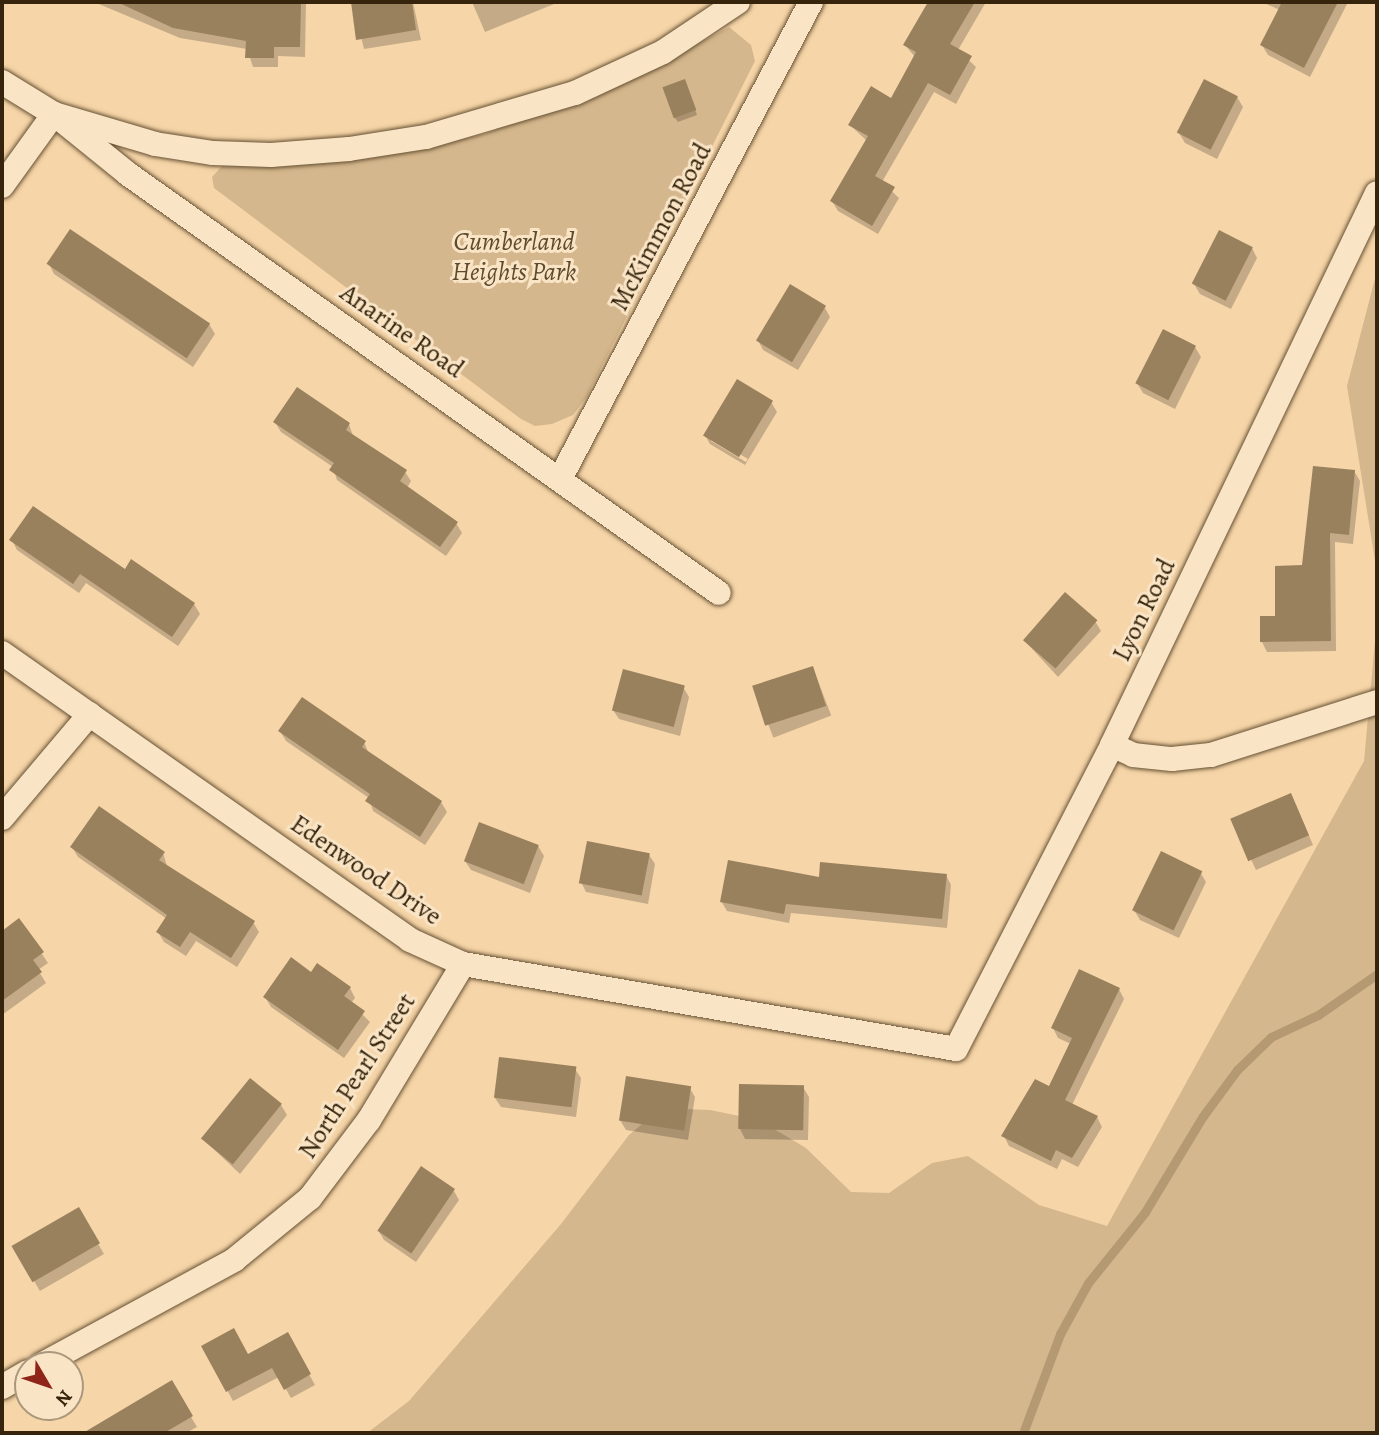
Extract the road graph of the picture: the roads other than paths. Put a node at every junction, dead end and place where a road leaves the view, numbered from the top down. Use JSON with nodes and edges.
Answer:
{"nodes":[{"id":1,"x":738,"y":2,"type":"edge"},
{"id":2,"x":811,"y":2,"type":"edge"},
{"id":3,"x":2,"y":82,"type":"edge"},
{"id":4,"x":54,"y":114,"type":"junction"},
{"id":5,"x":2,"y":186,"type":"edge"},
{"id":6,"x":1377,"y":193,"type":"edge"},
{"id":7,"x":560,"y":479,"type":"junction"},
{"id":8,"x":719,"y":593,"type":"dead end"},
{"id":9,"x":2,"y":653,"type":"edge"},
{"id":10,"x":1377,"y":702,"type":"edge"},
{"id":11,"x":90,"y":714,"type":"junction"},
{"id":12,"x":1112,"y":746,"type":"junction"},
{"id":13,"x":2,"y":818,"type":"edge"},
{"id":14,"x":463,"y":964,"type":"junction"},
{"id":15,"x":956,"y":1049,"type":"joint"},
{"id":16,"x":67,"y":1351,"type":"edge"}],
"edges":[{"from":1,"to":4,"type":"street","name":"Anarine Road"},
{"from":2,"to":7,"type":"street","name":"McKimmon Road"},
{"from":3,"to":4,"type":"street","name":"Anarine Road"},
{"from":4,"to":5,"type":"street"},
{"from":4,"to":7,"type":"street","name":"Anarine Road"},
{"from":6,"to":12,"type":"street","name":"Lyon Road"},
{"from":7,"to":8,"type":"street","name":"Anarine Road"},
{"from":9,"to":11,"type":"street","name":"Edenwood Drive"},
{"from":10,"to":12,"type":"street"},
{"from":11,"to":13,"type":"street"},
{"from":11,"to":14,"type":"street","name":"Edenwood Drive"},
{"from":12,"to":15,"type":"street","name":"Lyon Road"},
{"from":14,"to":15,"type":"street","name":"Edenwood Drive"},
{"from":14,"to":16,"type":"street","name":"North Pearl Street"}]}
